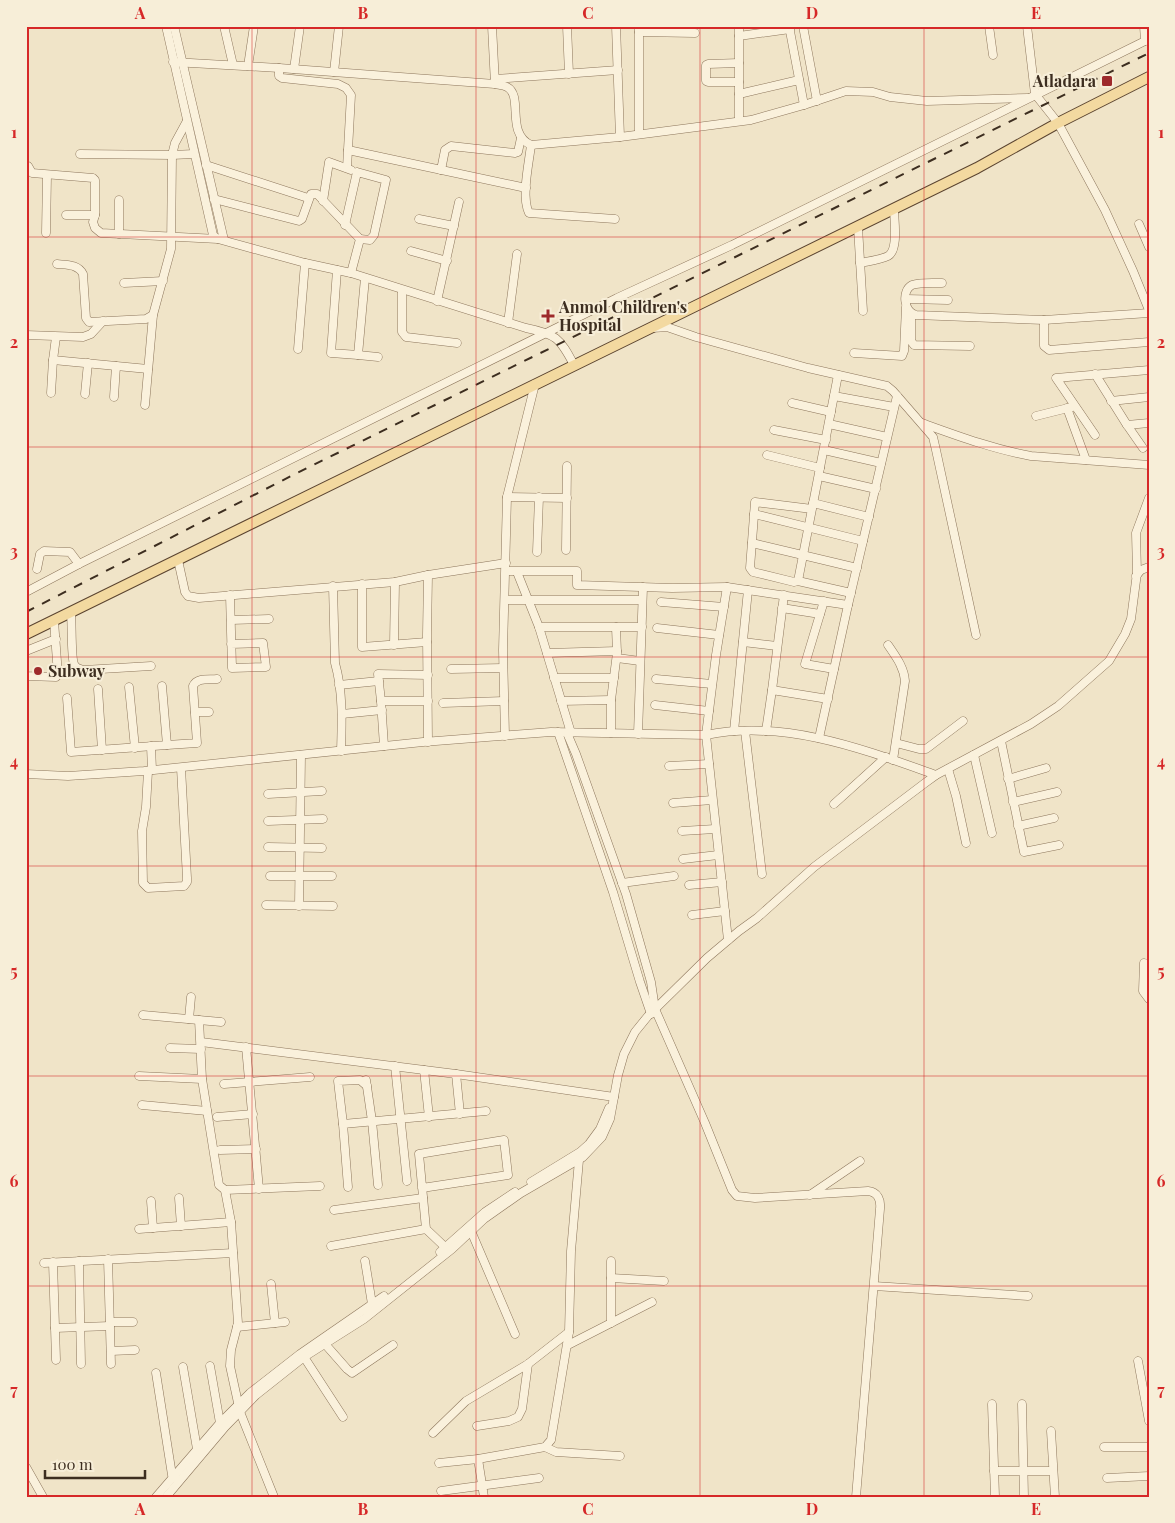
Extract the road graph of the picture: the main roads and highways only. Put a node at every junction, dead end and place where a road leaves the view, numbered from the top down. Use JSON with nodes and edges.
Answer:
{"nodes":[{"id":1,"x":1149,"y":77,"type":"edge"},
{"id":2,"x":26,"y":634,"type":"edge"}],
"edges":[{"from":1,"to":2,"type":"main road"}]}
